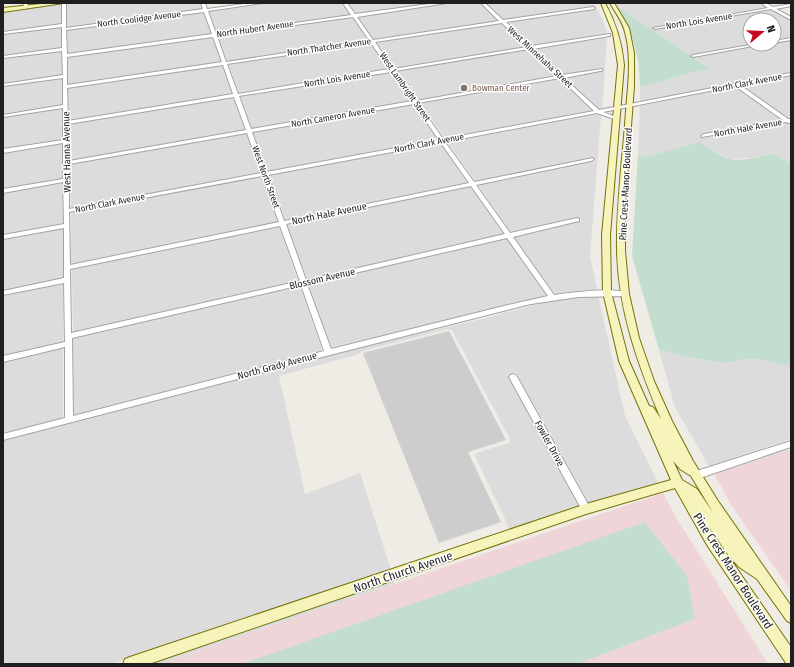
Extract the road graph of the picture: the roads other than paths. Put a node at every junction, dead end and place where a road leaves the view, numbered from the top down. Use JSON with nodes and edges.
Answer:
{"nodes":[{"id":1,"x":63,"y":3,"type":"edge"},
{"id":2,"x":204,"y":3,"type":"edge"},
{"id":3,"x":261,"y":3,"type":"edge"},
{"id":4,"x":345,"y":3,"type":"edge"},
{"id":5,"x":445,"y":3,"type":"edge"},
{"id":6,"x":483,"y":3,"type":"edge"},
{"id":7,"x":603,"y":3,"type":"edge"},
{"id":8,"x":612,"y":3,"type":"edge"},
{"id":9,"x":763,"y":3,"type":"edge"},
{"id":10,"x":26,"y":5,"type":"edge"},
{"id":11,"x":791,"y":5,"type":"edge"},
{"id":12,"x":593,"y":8,"type":"dead end"},
{"id":13,"x":772,"y":8,"type":"junction"},
{"id":14,"x":3,"y":10,"type":"edge"},
{"id":15,"x":206,"y":10,"type":"junction"},
{"id":16,"x":354,"y":15,"type":"junction"},
{"id":17,"x":791,"y":19,"type":"edge"},
{"id":18,"x":502,"y":22,"type":"junction"},
{"id":19,"x":65,"y":27,"type":"junction"},
{"id":20,"x":655,"y":28,"type":"dead end"},
{"id":21,"x":3,"y":33,"type":"edge"},
{"id":22,"x":215,"y":35,"type":"junction"},
{"id":23,"x":609,"y":35,"type":"dead end"},
{"id":24,"x":372,"y":41,"type":"junction"},
{"id":25,"x":742,"y":47,"type":"edge"},
{"id":26,"x":530,"y":48,"type":"junction"},
{"id":27,"x":65,"y":49,"type":"junction"},
{"id":28,"x":65,"y":56,"type":"junction"},
{"id":29,"x":693,"y":56,"type":"dead end"},
{"id":30,"x":3,"y":58,"type":"edge"},
{"id":31,"x":225,"y":63,"type":"junction"},
{"id":32,"x":393,"y":70,"type":"junction"},
{"id":33,"x":600,"y":70,"type":"dead end"},
{"id":34,"x":791,"y":74,"type":"edge"},
{"id":35,"x":65,"y":76,"type":"junction"},
{"id":36,"x":561,"y":77,"type":"junction"},
{"id":37,"x":735,"y":84,"type":"junction"},
{"id":38,"x":3,"y":85,"type":"edge"},
{"id":39,"x":65,"y":87,"type":"junction"},
{"id":40,"x":236,"y":95,"type":"junction"},
{"id":41,"x":416,"y":102,"type":"junction"},
{"id":42,"x":65,"y":106,"type":"junction"},
{"id":43,"x":629,"y":106,"type":"junction"},
{"id":44,"x":618,"y":108,"type":"junction"},
{"id":45,"x":598,"y":112,"type":"junction"},
{"id":46,"x":3,"y":116,"type":"edge"},
{"id":47,"x":617,"y":119,"type":"junction"},
{"id":48,"x":790,"y":121,"type":"edge"},
{"id":49,"x":66,"y":123,"type":"junction"},
{"id":50,"x":249,"y":131,"type":"junction"},
{"id":51,"x":704,"y":136,"type":"dead end"},
{"id":52,"x":66,"y":140,"type":"junction"},
{"id":53,"x":442,"y":140,"type":"junction"},
{"id":54,"x":3,"y":151,"type":"edge"},
{"id":55,"x":591,"y":159,"type":"dead end"},
{"id":56,"x":66,"y":163,"type":"junction"},
{"id":57,"x":264,"y":174,"type":"junction"},
{"id":58,"x":66,"y":180,"type":"junction"},
{"id":59,"x":473,"y":184,"type":"junction"},
{"id":60,"x":3,"y":191,"type":"edge"},
{"id":61,"x":66,"y":211,"type":"junction"},
{"id":62,"x":577,"y":220,"type":"dead end"},
{"id":63,"x":282,"y":223,"type":"junction"},
{"id":64,"x":67,"y":225,"type":"junction"},
{"id":65,"x":509,"y":235,"type":"junction"},
{"id":66,"x":3,"y":237,"type":"edge"},
{"id":67,"x":67,"y":268,"type":"junction"},
{"id":68,"x":67,"y":280,"type":"junction"},
{"id":69,"x":303,"y":282,"type":"junction"},
{"id":70,"x":607,"y":292,"type":"junction"},
{"id":71,"x":3,"y":293,"type":"edge"},
{"id":72,"x":625,"y":294,"type":"junction"},
{"id":73,"x":552,"y":297,"type":"junction"},
{"id":74,"x":68,"y":336,"type":"junction"},
{"id":75,"x":68,"y":344,"type":"junction"},
{"id":76,"x":328,"y":351,"type":"junction"},
{"id":77,"x":3,"y":359,"type":"edge"},
{"id":78,"x":513,"y":376,"type":"dead end"},
{"id":79,"x":638,"y":394,"type":"junction"},
{"id":80,"x":69,"y":420,"type":"junction"},
{"id":81,"x":3,"y":437,"type":"edge"},
{"id":82,"x":791,"y":444,"type":"edge"},
{"id":83,"x":696,"y":475,"type":"junction"},
{"id":84,"x":677,"y":483,"type":"junction"},
{"id":85,"x":586,"y":509,"type":"junction"},
{"id":86,"x":761,"y":575,"type":"junction"},
{"id":87,"x":791,"y":617,"type":"edge"},
{"id":88,"x":791,"y":658,"type":"edge"},
{"id":89,"x":130,"y":664,"type":"edge"}],
"edges":[{"from":1,"to":10,"type":"main road"},
{"from":1,"to":19,"type":"street","name":"West Hanna Avenue"},
{"from":2,"to":15,"type":"street","name":"West North Street"},
{"from":3,"to":15,"type":"street","name":"North Coolidge Avenue"},
{"from":4,"to":16,"type":"street","name":"West Lambright Street"},
{"from":5,"to":16,"type":"street","name":"North Hubert Avenue"},
{"from":6,"to":18,"type":"street","name":"West Minnehaha Street"},
{"from":7,"to":44,"type":"main road","name":"Pine Crest Manor Boulevard"},
{"from":8,"to":43,"type":"main road","name":"Pine Crest Manor Boulevard"},
{"from":9,"to":13,"type":"street"},
{"from":10,"to":14,"type":"main road"},
{"from":11,"to":13,"type":"street","name":"North Lois Avenue"},
{"from":12,"to":18,"type":"street","name":"North Thatcher Avenue"},
{"from":13,"to":17,"type":"street"},
{"from":13,"to":20,"type":"street","name":"North Lois Avenue"},
{"from":15,"to":19,"type":"street","name":"North Coolidge Avenue"},
{"from":15,"to":22,"type":"street","name":"West North Street"},
{"from":16,"to":22,"type":"street","name":"North Hubert Avenue"},
{"from":16,"to":24,"type":"street","name":"West Lambright Street"},
{"from":18,"to":24,"type":"street","name":"North Thatcher Avenue"},
{"from":18,"to":26,"type":"street","name":"West Minnehaha Street"},
{"from":19,"to":21,"type":"street","name":"North Coolidge Avenue"},
{"from":19,"to":27,"type":"street","name":"West Hanna Avenue"},
{"from":22,"to":28,"type":"street","name":"North Hubert Avenue"},
{"from":22,"to":31,"type":"street","name":"West North Street"},
{"from":23,"to":26,"type":"street","name":"North Lois Avenue"},
{"from":24,"to":31,"type":"street","name":"North Thatcher Avenue"},
{"from":24,"to":32,"type":"street","name":"West Lambright Street"},
{"from":25,"to":29,"type":"street"},
{"from":26,"to":32,"type":"street","name":"North Lois Avenue"},
{"from":26,"to":36,"type":"street","name":"West Minnehaha Street"},
{"from":27,"to":28,"type":"street","name":"West Hanna Avenue"},
{"from":27,"to":30,"type":"street"},
{"from":28,"to":35,"type":"street","name":"West Hanna Avenue"},
{"from":31,"to":39,"type":"street","name":"North Thatcher Avenue"},
{"from":31,"to":40,"type":"street","name":"West North Street"},
{"from":32,"to":40,"type":"street","name":"North Lois Avenue"},
{"from":32,"to":41,"type":"street","name":"West Lambright Street"},
{"from":33,"to":36,"type":"street","name":"North Cameron Avenue"},
{"from":34,"to":37,"type":"street","name":"North Clark Avenue"},
{"from":35,"to":38,"type":"street"},
{"from":35,"to":39,"type":"street","name":"West Hanna Avenue"},
{"from":36,"to":41,"type":"street","name":"North Cameron Avenue"},
{"from":36,"to":45,"type":"street","name":"West Minnehaha Street"},
{"from":37,"to":43,"type":"street","name":"North Clark Avenue"},
{"from":37,"to":48,"type":"street"},
{"from":39,"to":42,"type":"street","name":"West Hanna Avenue"},
{"from":40,"to":49,"type":"street","name":"North Lois Avenue"},
{"from":40,"to":50,"type":"street","name":"West North Street"},
{"from":41,"to":50,"type":"street","name":"North Cameron Avenue"},
{"from":41,"to":53,"type":"street","name":"West Lambright Street"},
{"from":42,"to":46,"type":"street"},
{"from":42,"to":49,"type":"street","name":"West Hanna Avenue"},
{"from":43,"to":44,"type":"street","name":"North Clark Avenue"},
{"from":43,"to":72,"type":"main road","name":"Pine Crest Manor Boulevard"},
{"from":44,"to":45,"type":"street","name":"North Clark Avenue"},
{"from":44,"to":47,"type":"main road","name":"Pine Crest Manor Boulevard"},
{"from":45,"to":47,"type":"street"},
{"from":45,"to":53,"type":"street","name":"North Clark Avenue"},
{"from":47,"to":70,"type":"main road","name":"Pine Crest Manor Boulevard"},
{"from":48,"to":51,"type":"street","name":"North Hale Avenue"},
{"from":49,"to":52,"type":"street","name":"West Hanna Avenue"},
{"from":50,"to":56,"type":"street","name":"North Cameron Avenue"},
{"from":50,"to":57,"type":"street","name":"West North Street"},
{"from":52,"to":54,"type":"street"},
{"from":52,"to":56,"type":"street","name":"West Hanna Avenue"},
{"from":53,"to":57,"type":"street","name":"North Clark Avenue"},
{"from":53,"to":59,"type":"street","name":"West Lambright Street"},
{"from":55,"to":59,"type":"street","name":"North Hale Avenue"},
{"from":56,"to":58,"type":"street","name":"West Hanna Avenue"},
{"from":57,"to":61,"type":"street","name":"North Clark Avenue"},
{"from":57,"to":63,"type":"street","name":"West North Street"},
{"from":58,"to":60,"type":"street"},
{"from":58,"to":61,"type":"street","name":"West Hanna Avenue"},
{"from":59,"to":63,"type":"street","name":"North Hale Avenue"},
{"from":59,"to":65,"type":"street","name":"West Lambright Street"},
{"from":61,"to":64,"type":"street","name":"West Hanna Avenue"},
{"from":62,"to":65,"type":"street","name":"Blossom Avenue"},
{"from":63,"to":67,"type":"street","name":"North Hale Avenue"},
{"from":63,"to":69,"type":"street","name":"West North Street"},
{"from":64,"to":66,"type":"street","name":"North Clark Avenue"},
{"from":64,"to":67,"type":"street","name":"West Hanna Avenue"},
{"from":65,"to":69,"type":"street","name":"Blossom Avenue"},
{"from":65,"to":73,"type":"street","name":"West Lambright Street"},
{"from":67,"to":68,"type":"street","name":"West Hanna Avenue"},
{"from":68,"to":71,"type":"street"},
{"from":68,"to":74,"type":"street","name":"West Hanna Avenue"},
{"from":69,"to":74,"type":"street","name":"Blossom Avenue"},
{"from":69,"to":76,"type":"street","name":"West North Street"},
{"from":70,"to":72,"type":"street","name":"North Grady Avenue"},
{"from":70,"to":73,"type":"street","name":"North Grady Avenue"},
{"from":70,"to":79,"type":"main road","name":"Pine Crest Manor Boulevard"},
{"from":72,"to":83,"type":"main road","name":"Pine Crest Manor Boulevard"},
{"from":73,"to":76,"type":"street","name":"North Grady Avenue"},
{"from":74,"to":75,"type":"street","name":"West Hanna Avenue"},
{"from":75,"to":77,"type":"street"},
{"from":75,"to":80,"type":"street","name":"West Hanna Avenue"},
{"from":76,"to":80,"type":"street","name":"North Grady Avenue"},
{"from":78,"to":85,"type":"street","name":"Fowler Drive"},
{"from":79,"to":83,"type":"main road","name":"Pine Crest Manor Boulevard"},
{"from":79,"to":84,"type":"main road","name":"Pine Crest Manor Boulevard"},
{"from":80,"to":81,"type":"street","name":"North Grady Avenue"},
{"from":82,"to":83,"type":"street"},
{"from":83,"to":86,"type":"main road","name":"Pine Crest Manor Boulevard"},
{"from":84,"to":85,"type":"main road","name":"North Church Avenue"},
{"from":84,"to":86,"type":"main road","name":"Pine Crest Manor Boulevard"},
{"from":84,"to":88,"type":"main road","name":"Pine Crest Manor Boulevard"},
{"from":85,"to":89,"type":"main road","name":"North Church Avenue"},
{"from":86,"to":87,"type":"main road","name":"Pine Crest Manor Boulevard"}]}
